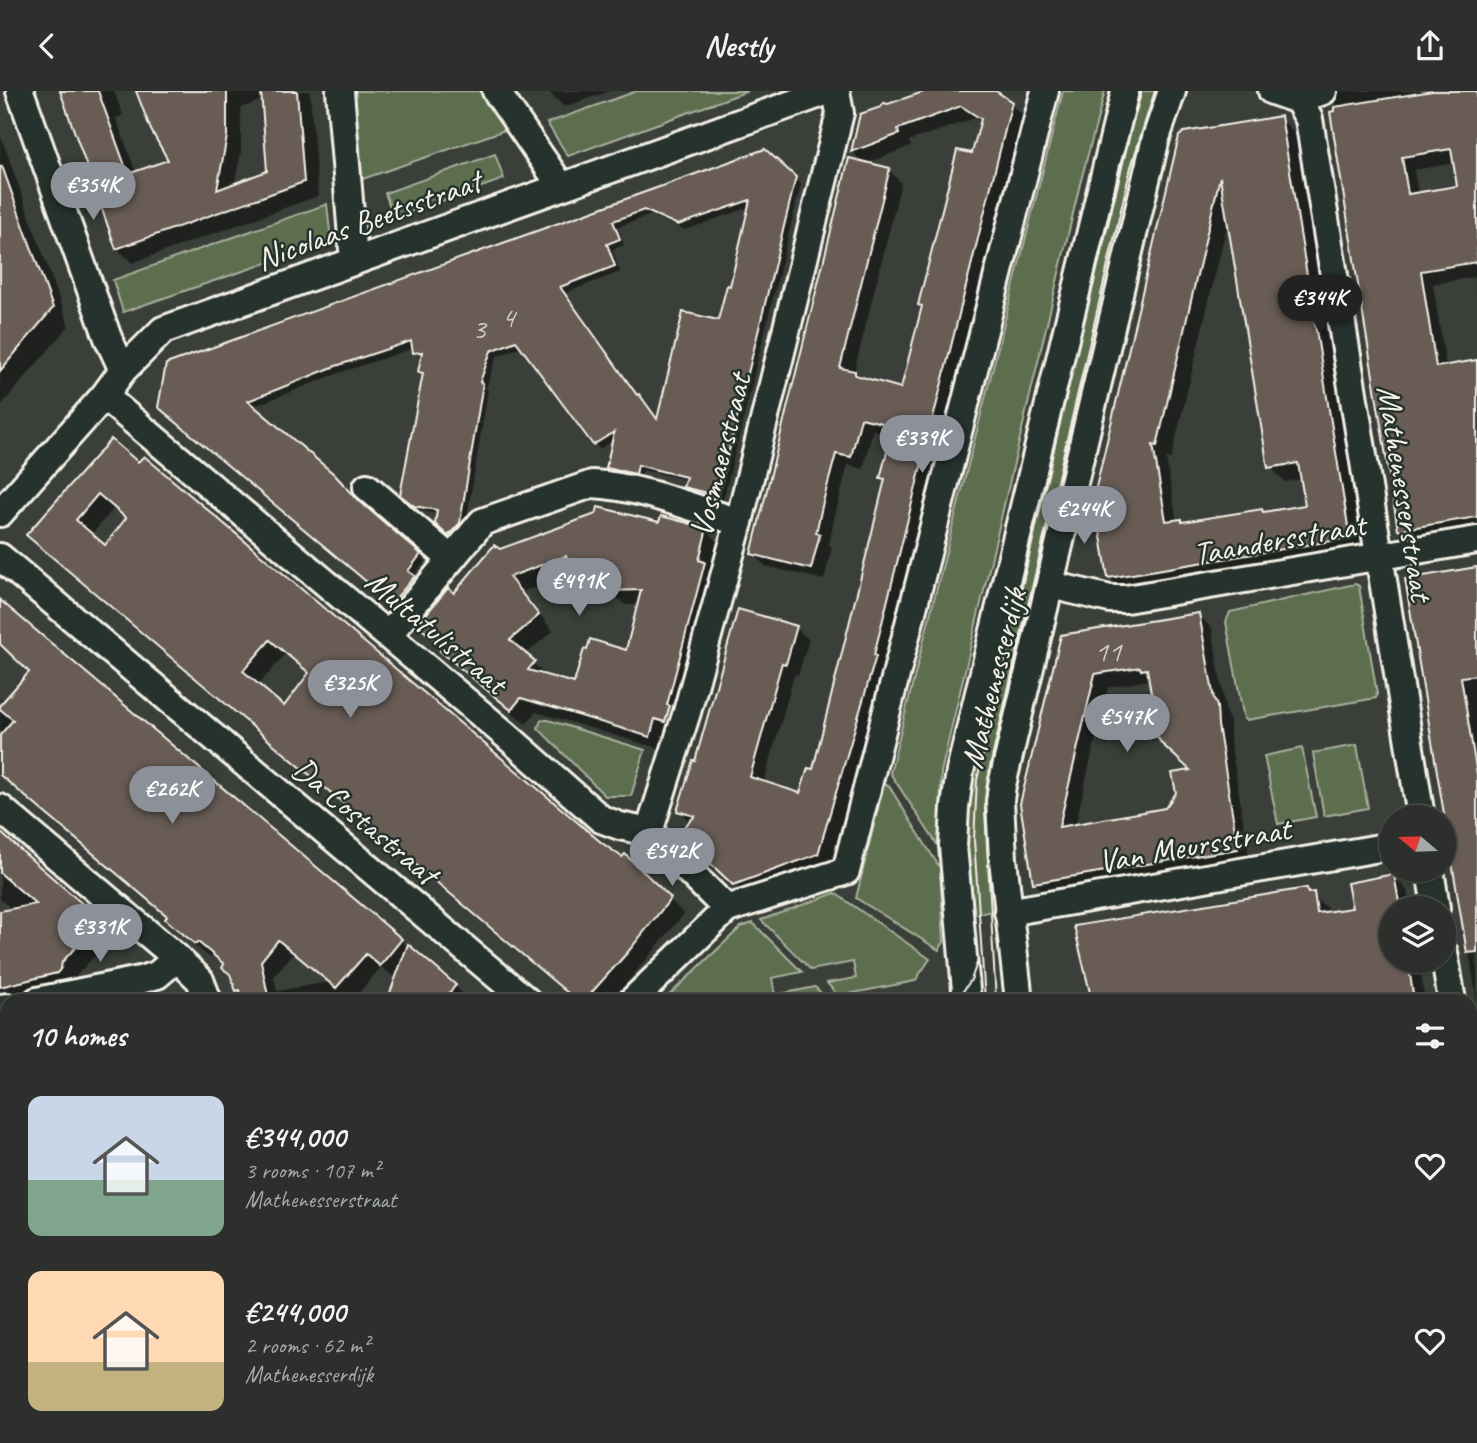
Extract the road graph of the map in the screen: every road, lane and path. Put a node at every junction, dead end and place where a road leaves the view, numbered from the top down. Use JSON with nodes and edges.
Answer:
{"nodes":[{"id":1,"x":20,"y":91,"type":"edge"},
{"id":2,"x":340,"y":91,"type":"edge"},
{"id":3,"x":496,"y":91,"type":"edge"},
{"id":4,"x":828,"y":91,"type":"edge"},
{"id":5,"x":836,"y":91,"type":"edge"},
{"id":6,"x":1045,"y":91,"type":"edge"},
{"id":7,"x":1125,"y":91,"type":"edge"},
{"id":8,"x":1172,"y":91,"type":"edge"},
{"id":9,"x":1272,"y":91,"type":"edge"},
{"id":10,"x":1323,"y":91,"type":"edge"},
{"id":11,"x":1298,"y":100,"type":"junction"},
{"id":12,"x":561,"y":186,"type":"junction"},
{"id":13,"x":354,"y":261,"type":"junction"},
{"id":14,"x":123,"y":370,"type":"junction"},
{"id":15,"x":104,"y":396,"type":"junction"},
{"id":16,"x":367,"y":487,"type":"dead end"},
{"id":17,"x":0,"y":513,"type":"edge"},
{"id":18,"x":739,"y":522,"type":"junction"},
{"id":19,"x":1477,"y":540,"type":"edge"},
{"id":20,"x":0,"y":557,"type":"edge"},
{"id":21,"x":1380,"y":557,"type":"junction"},
{"id":22,"x":451,"y":559,"type":"junction"},
{"id":23,"x":1051,"y":585,"type":"junction"},
{"id":24,"x":387,"y":635,"type":"junction"},
{"id":25,"x":1420,"y":805,"type":"edge"},
{"id":26,"x":0,"y":808,"type":"edge"},
{"id":27,"x":649,"y":832,"type":"junction"},
{"id":28,"x":1379,"y":848,"type":"edge"},
{"id":29,"x":727,"y":909,"type":"junction"},
{"id":30,"x":1008,"y":912,"type":"junction"},
{"id":31,"x":177,"y":958,"type":"junction"},
{"id":32,"x":1447,"y":973,"type":"edge"},
{"id":33,"x":71,"y":994,"type":"edge"},
{"id":34,"x":205,"y":994,"type":"edge"},
{"id":35,"x":519,"y":994,"type":"edge"},
{"id":36,"x":639,"y":994,"type":"edge"},
{"id":37,"x":966,"y":994,"type":"edge"},
{"id":38,"x":1018,"y":994,"type":"edge"},
{"id":39,"x":1451,"y":994,"type":"edge"}],
"edges":[{"from":1,"to":14,"type":"street"},
{"from":2,"to":13,"type":"street"},
{"from":3,"to":12,"type":"street"},
{"from":4,"to":12,"type":"street","name":"Nicolaas Beetsstraat"},
{"from":5,"to":18,"type":"street","name":"Vosmaerstraat"},
{"from":6,"to":29,"type":"street"},
{"from":7,"to":37,"type":"street","name":"Mathenesserdijk"},
{"from":8,"to":23,"type":"street","name":"Mathenesserdijk"},
{"from":9,"to":11,"type":"street"},
{"from":10,"to":11,"type":"street"},
{"from":11,"to":21,"type":"street","name":"Mathenesserstraat"},
{"from":12,"to":13,"type":"street","name":"Nicolaas Beetsstraat"},
{"from":13,"to":14,"type":"street","name":"Nicolaas Beetsstraat"},
{"from":14,"to":15,"type":"street","name":"Nicolaas Beetsstraat"},
{"from":15,"to":17,"type":"street","name":"Nicolaas Beetsstraat"},
{"from":15,"to":24,"type":"street","name":"Multatulistraat"},
{"from":16,"to":22,"type":"street"},
{"from":18,"to":22,"type":"street"},
{"from":18,"to":27,"type":"street","name":"Vosmaerstraat"},
{"from":19,"to":21,"type":"street","name":"Taandersstraat"},
{"from":20,"to":35,"type":"street","name":"Da Costastraat"},
{"from":21,"to":23,"type":"street","name":"Taandersstraat"},
{"from":21,"to":25,"type":"street","name":"Mathenesserstraat"},
{"from":22,"to":24,"type":"street"},
{"from":23,"to":30,"type":"street","name":"Mathenesserdijk"},
{"from":24,"to":27,"type":"street","name":"Multatulistraat"},
{"from":26,"to":31,"type":"street"},
{"from":27,"to":29,"type":"street"},
{"from":28,"to":30,"type":"street","name":"Van Meursstraat"},
{"from":29,"to":36,"type":"street"},
{"from":30,"to":38,"type":"street","name":"Mathenesserdijk"},
{"from":31,"to":33,"type":"street"},
{"from":31,"to":34,"type":"street"},
{"from":32,"to":39,"type":"street"}]}
